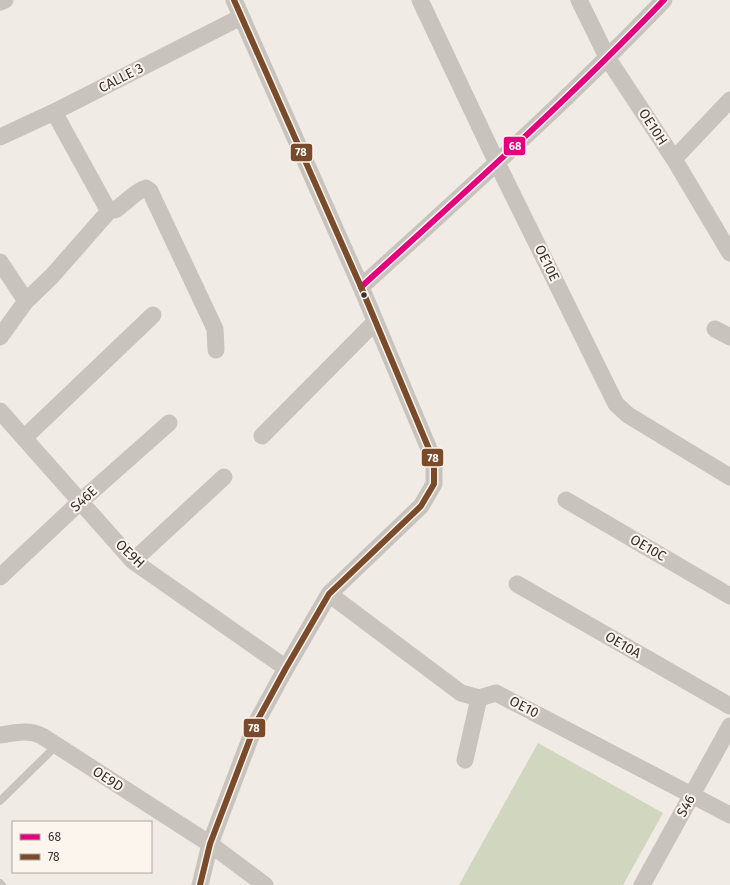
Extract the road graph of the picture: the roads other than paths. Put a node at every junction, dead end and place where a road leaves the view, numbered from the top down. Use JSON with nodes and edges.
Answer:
{"nodes":[{"id":1,"x":5,"y":0,"type":"edge"},
{"id":2,"x":234,"y":0,"type":"edge"},
{"id":3,"x":420,"y":0,"type":"edge"},
{"id":4,"x":579,"y":0,"type":"edge"},
{"id":5,"x":664,"y":0,"type":"edge"},
{"id":6,"x":0,"y":2,"type":"edge"},
{"id":7,"x":241,"y":17,"type":"junction"},
{"id":8,"x":608,"y":59,"type":"junction"},
{"id":9,"x":730,"y":100,"type":"edge"},
{"id":10,"x":54,"y":112,"type":"junction"},
{"id":11,"x":0,"y":137,"type":"edge"},
{"id":12,"x":674,"y":159,"type":"junction"},
{"id":13,"x":498,"y":163,"type":"junction"},
{"id":14,"x":110,"y":210,"type":"junction"},
{"id":15,"x":730,"y":253,"type":"edge"},
{"id":16,"x":0,"y":262,"type":"edge"},
{"id":17,"x":361,"y":287,"type":"junction"},
{"id":18,"x":26,"y":301,"type":"junction"},
{"id":19,"x":153,"y":315,"type":"dead end"},
{"id":20,"x":375,"y":322,"type":"junction"},
{"id":21,"x":715,"y":329,"type":"dead end"},
{"id":22,"x":0,"y":337,"type":"edge"},
{"id":23,"x":730,"y":337,"type":"edge"},
{"id":24,"x":216,"y":350,"type":"dead end"},
{"id":25,"x":0,"y":411,"type":"edge"},
{"id":26,"x":169,"y":423,"type":"dead end"},
{"id":27,"x":262,"y":436,"type":"dead end"},
{"id":28,"x":24,"y":438,"type":"junction"},
{"id":29,"x":224,"y":477,"type":"dead end"},
{"id":30,"x":730,"y":477,"type":"edge"},
{"id":31,"x":566,"y":500,"type":"dead end"},
{"id":32,"x":81,"y":501,"type":"junction"},
{"id":33,"x":133,"y":561,"type":"junction"},
{"id":34,"x":0,"y":578,"type":"edge"},
{"id":35,"x":517,"y":584,"type":"dead end"},
{"id":36,"x":329,"y":594,"type":"junction"},
{"id":37,"x":730,"y":596,"type":"edge"},
{"id":38,"x":286,"y":668,"type":"junction"},
{"id":39,"x":479,"y":698,"type":"junction"},
{"id":40,"x":730,"y":706,"type":"edge"},
{"id":41,"x":730,"y":726,"type":"edge"},
{"id":42,"x":0,"y":735,"type":"edge"},
{"id":43,"x":56,"y":746,"type":"junction"},
{"id":44,"x":465,"y":760,"type":"dead end"},
{"id":45,"x":693,"y":794,"type":"junction"},
{"id":46,"x":0,"y":801,"type":"edge"},
{"id":47,"x":730,"y":815,"type":"edge"},
{"id":48,"x":210,"y":844,"type":"junction"},
{"id":49,"x":200,"y":885,"type":"edge"},
{"id":50,"x":266,"y":885,"type":"edge"},
{"id":51,"x":642,"y":885,"type":"edge"}],
"edges":[{"from":1,"to":6,"type":"street"},
{"from":2,"to":7,"type":"street"},
{"from":3,"to":13,"type":"street","name":"OE10E"},
{"from":4,"to":8,"type":"street","name":"OE10H"},
{"from":5,"to":8,"type":"street"},
{"from":7,"to":10,"type":"street","name":"CALLE 3"},
{"from":7,"to":17,"type":"street"},
{"from":8,"to":12,"type":"street","name":"OE10H"},
{"from":8,"to":13,"type":"street"},
{"from":9,"to":12,"type":"street"},
{"from":10,"to":11,"type":"street","name":"CALLE 3"},
{"from":10,"to":14,"type":"street"},
{"from":12,"to":15,"type":"street","name":"OE10H"},
{"from":13,"to":17,"type":"street"},
{"from":13,"to":30,"type":"street","name":"OE10E"},
{"from":14,"to":18,"type":"street"},
{"from":14,"to":24,"type":"street"},
{"from":16,"to":18,"type":"street"},
{"from":17,"to":20,"type":"street"},
{"from":18,"to":22,"type":"street"},
{"from":19,"to":28,"type":"street"},
{"from":20,"to":27,"type":"street"},
{"from":20,"to":36,"type":"street"},
{"from":21,"to":23,"type":"street"},
{"from":25,"to":28,"type":"street","name":"OE9H"},
{"from":26,"to":32,"type":"street","name":"S46E"},
{"from":28,"to":32,"type":"street","name":"OE9H"},
{"from":29,"to":33,"type":"street"},
{"from":31,"to":37,"type":"street","name":"OE10C"},
{"from":32,"to":33,"type":"street","name":"OE9H"},
{"from":32,"to":34,"type":"street","name":"S46E"},
{"from":33,"to":38,"type":"street","name":"OE9H"},
{"from":35,"to":40,"type":"street","name":"OE10A"},
{"from":36,"to":38,"type":"street"},
{"from":36,"to":39,"type":"street","name":"OE10"},
{"from":38,"to":48,"type":"street"},
{"from":39,"to":44,"type":"street"},
{"from":39,"to":45,"type":"street","name":"OE10"},
{"from":41,"to":45,"type":"street","name":"S46"},
{"from":42,"to":43,"type":"street","name":"OE9D"},
{"from":43,"to":46,"type":"lane"},
{"from":43,"to":48,"type":"street","name":"OE9D"},
{"from":45,"to":47,"type":"street","name":"OE10"},
{"from":45,"to":51,"type":"street","name":"S46"},
{"from":48,"to":49,"type":"street"},
{"from":48,"to":50,"type":"street","name":"OE9D"}]}
